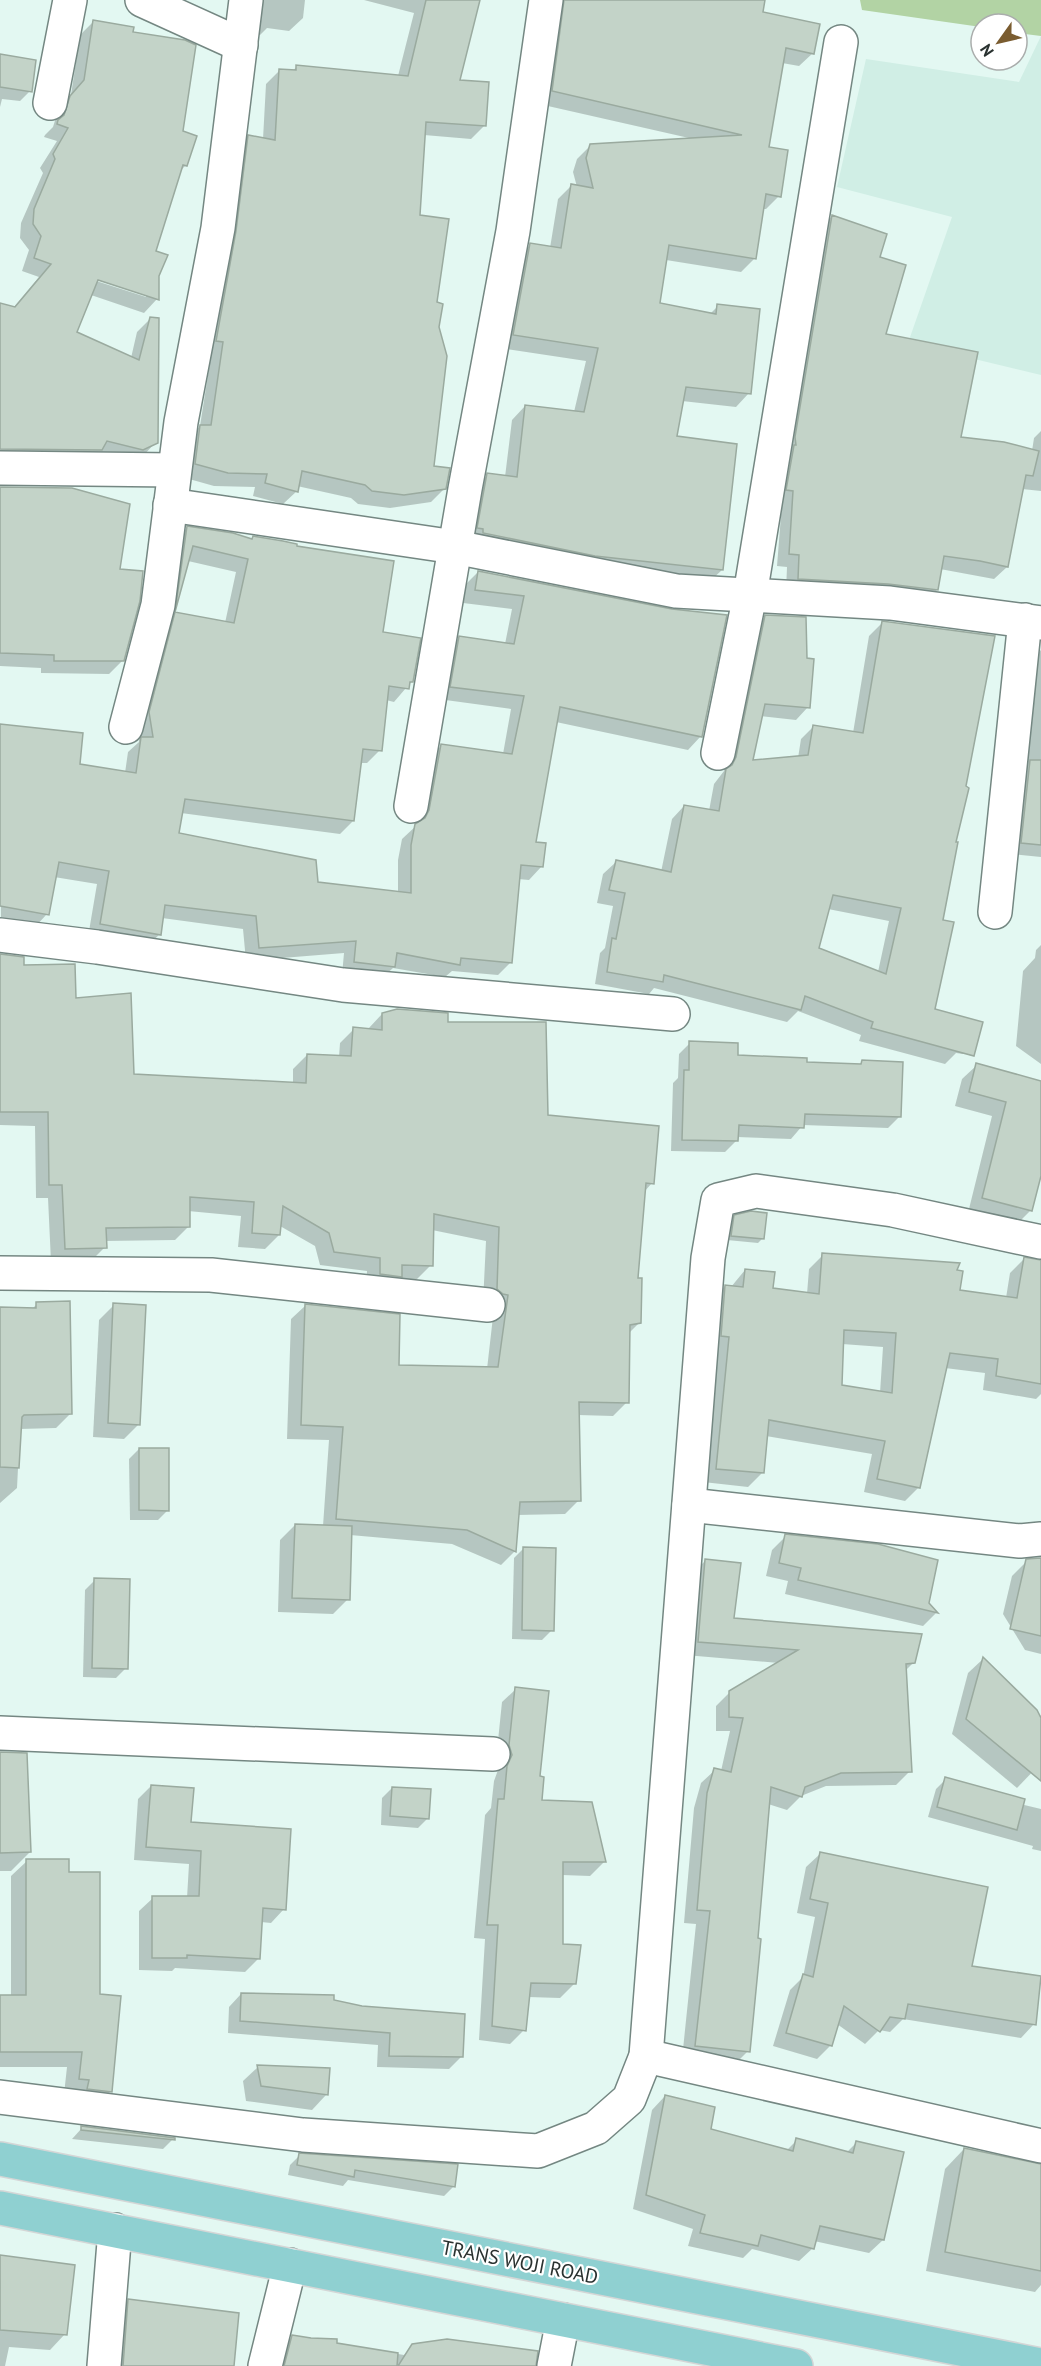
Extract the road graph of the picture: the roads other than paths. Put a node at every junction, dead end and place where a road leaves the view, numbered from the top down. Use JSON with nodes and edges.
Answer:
{"nodes":[{"id":1,"x":70,"y":0,"type":"edge"},
{"id":2,"x":142,"y":0,"type":"edge"},
{"id":3,"x":246,"y":0,"type":"edge"},
{"id":4,"x":546,"y":0,"type":"edge"},
{"id":5,"x":841,"y":42,"type":"dead end"},
{"id":6,"x":241,"y":45,"type":"junction"},
{"id":7,"x":50,"y":103,"type":"dead end"},
{"id":8,"x":0,"y":468,"type":"edge"},
{"id":9,"x":174,"y":470,"type":"junction"},
{"id":10,"x":170,"y":505,"type":"junction"},
{"id":11,"x":455,"y":547,"type":"junction"},
{"id":12,"x":750,"y":595,"type":"junction"},
{"id":13,"x":1033,"y":622,"type":"edge"},
{"id":14,"x":126,"y":727,"type":"dead end"},
{"id":15,"x":718,"y":753,"type":"dead end"},
{"id":16,"x":411,"y":806,"type":"dead end"},
{"id":17,"x":995,"y":912,"type":"dead end"},
{"id":18,"x":0,"y":935,"type":"edge"},
{"id":19,"x":673,"y":1014,"type":"dead end"},
{"id":20,"x":1041,"y":1242,"type":"edge"},
{"id":21,"x":0,"y":1273,"type":"edge"},
{"id":22,"x":488,"y":1305,"type":"dead end"},
{"id":23,"x":689,"y":1505,"type":"junction"},
{"id":24,"x":1041,"y":1539,"type":"edge"},
{"id":25,"x":0,"y":1733,"type":"edge"},
{"id":26,"x":494,"y":1754,"type":"dead end"},
{"id":27,"x":646,"y":2055,"type":"junction"},
{"id":28,"x":0,"y":2097,"type":"edge"},
{"id":29,"x":1041,"y":2146,"type":"edge"},
{"id":30,"x":0,"y":2159,"type":"edge"},
{"id":31,"x":0,"y":2208,"type":"edge"},
{"id":32,"x":115,"y":2230,"type":"junction"},
{"id":33,"x":290,"y":2265,"type":"junction"},
{"id":34,"x":563,"y":2320,"type":"junction"},
{"id":35,"x":1041,"y":2365,"type":"edge"},
{"id":36,"x":104,"y":2366,"type":"edge"},
{"id":37,"x":265,"y":2366,"type":"edge"},
{"id":38,"x":554,"y":2366,"type":"edge"},
{"id":39,"x":796,"y":2366,"type":"edge"}],
"edges":[{"from":1,"to":7,"type":"street"},
{"from":2,"to":6,"type":"street"},
{"from":3,"to":6,"type":"street"},
{"from":4,"to":11,"type":"street"},
{"from":5,"to":12,"type":"street"},
{"from":6,"to":9,"type":"street"},
{"from":8,"to":9,"type":"street"},
{"from":9,"to":10,"type":"street"},
{"from":10,"to":11,"type":"street"},
{"from":10,"to":14,"type":"street"},
{"from":11,"to":12,"type":"street"},
{"from":11,"to":16,"type":"street"},
{"from":12,"to":13,"type":"street"},
{"from":12,"to":15,"type":"street"},
{"from":13,"to":17,"type":"street"},
{"from":18,"to":19,"type":"street"},
{"from":20,"to":23,"type":"street"},
{"from":21,"to":22,"type":"street"},
{"from":23,"to":24,"type":"street"},
{"from":23,"to":27,"type":"street"},
{"from":25,"to":26,"type":"street"},
{"from":27,"to":28,"type":"street"},
{"from":27,"to":29,"type":"street"},
{"from":30,"to":35,"type":"main road","name":"TRANS WOJI ROAD"},
{"from":31,"to":32,"type":"main road"},
{"from":32,"to":33,"type":"main road"},
{"from":32,"to":36,"type":"street"},
{"from":33,"to":34,"type":"main road"},
{"from":33,"to":37,"type":"street"},
{"from":34,"to":38,"type":"street"},
{"from":34,"to":39,"type":"main road"}]}
